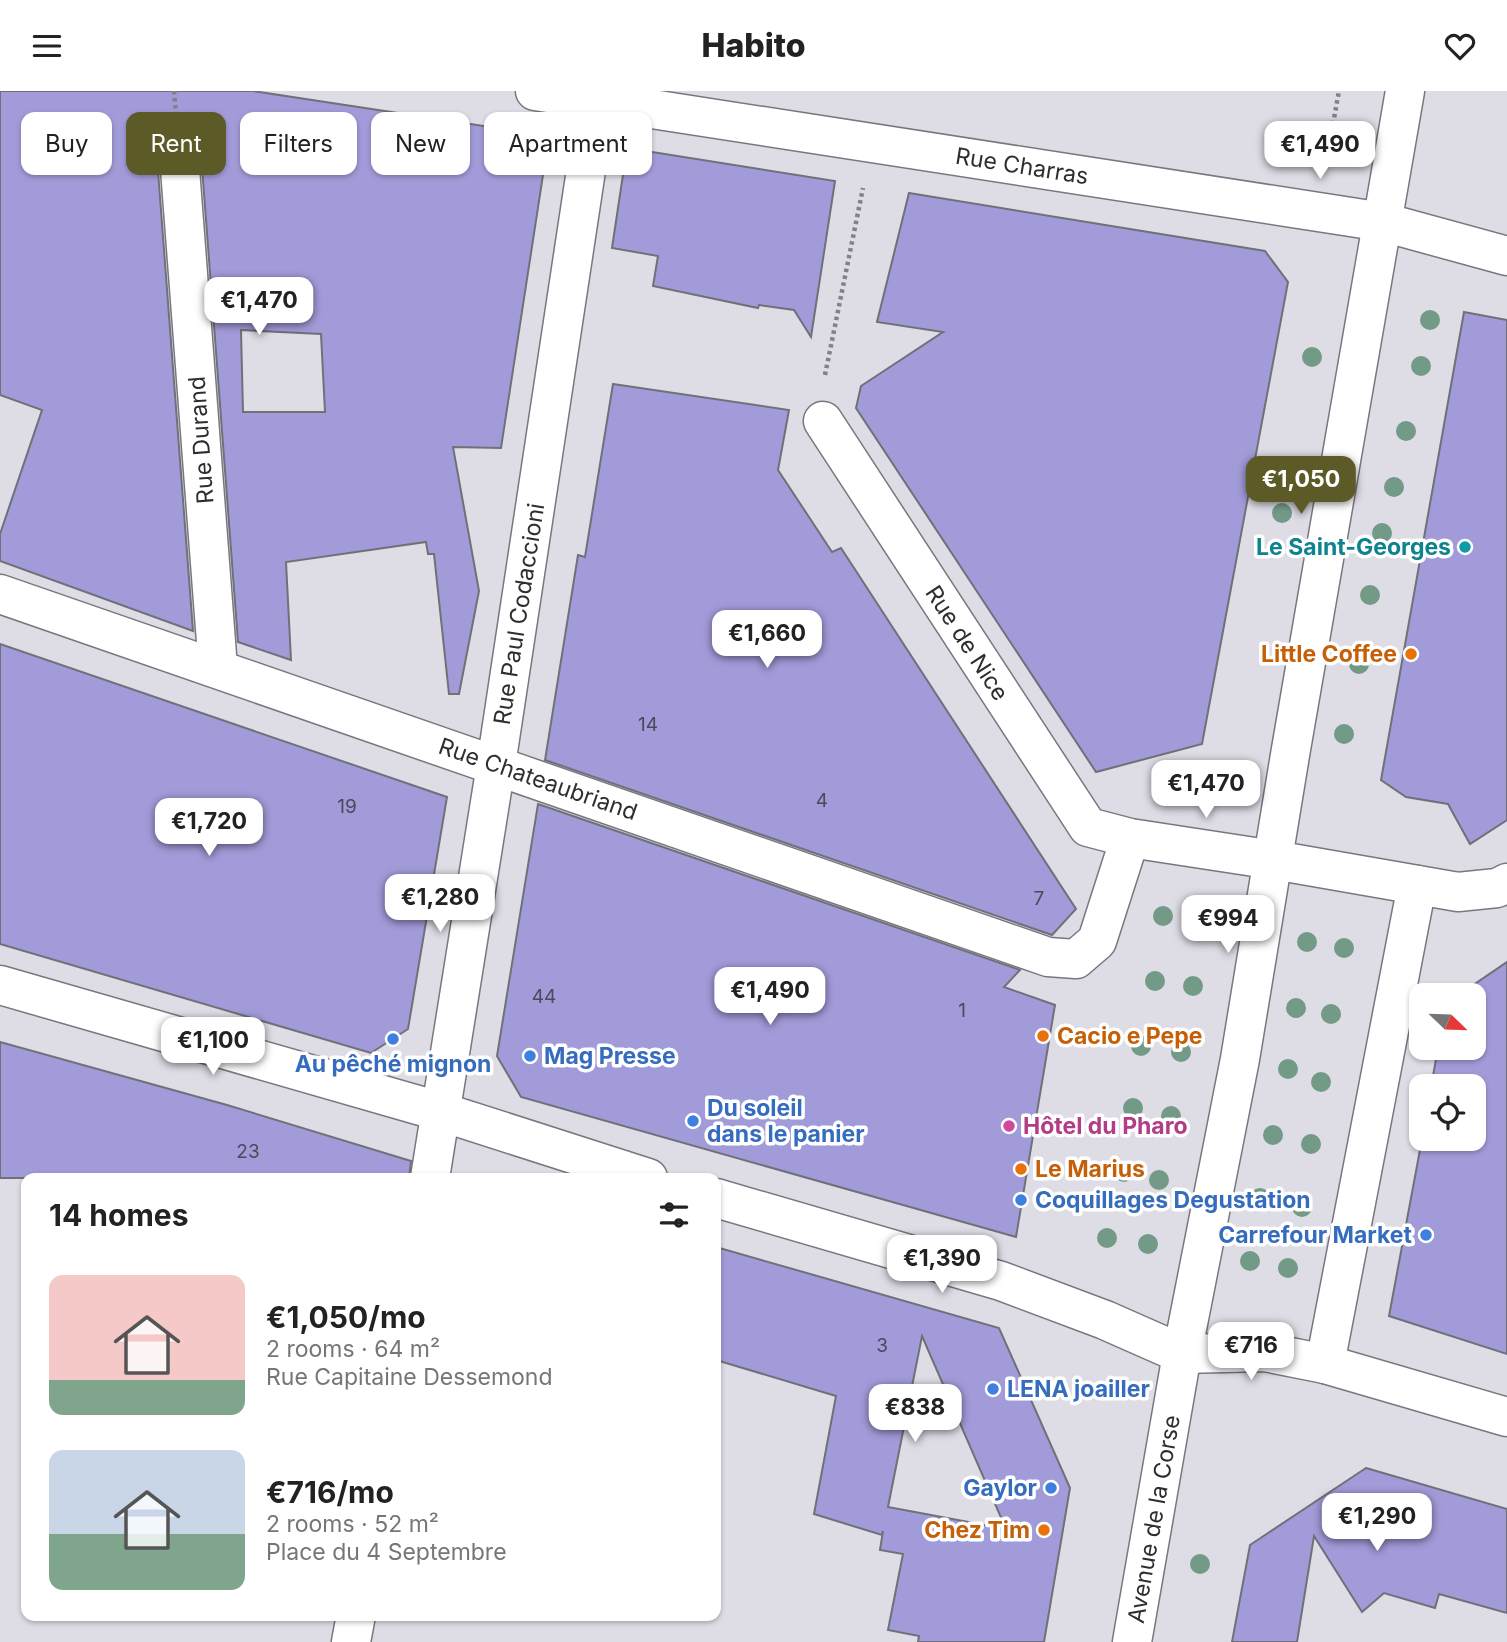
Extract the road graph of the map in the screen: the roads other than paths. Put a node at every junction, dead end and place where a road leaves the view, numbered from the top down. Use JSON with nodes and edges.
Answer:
{"nodes":[{"id":1,"x":535,"y":91,"type":"edge"},
{"id":2,"x":1405,"y":91,"type":"edge"},
{"id":3,"x":597,"y":96,"type":"edge"},
{"id":4,"x":180,"y":175,"type":"edge"},
{"id":5,"x":1382,"y":222,"type":"junction"},
{"id":6,"x":1507,"y":256,"type":"edge"},
{"id":7,"x":823,"y":421,"type":"dead end"},
{"id":8,"x":0,"y":594,"type":"edge"},
{"id":9,"x":218,"y":669,"type":"junction"},
{"id":10,"x":496,"y":765,"type":"junction"},
{"id":11,"x":1129,"y":838,"type":"junction"},
{"id":12,"x":1274,"y":860,"type":"junction"},
{"id":13,"x":1507,"y":883,"type":"edge"},
{"id":14,"x":1417,"y":885,"type":"junction"},
{"id":15,"x":0,"y":985,"type":"edge"},
{"id":16,"x":442,"y":1112,"type":"junction"},
{"id":17,"x":431,"y":1173,"type":"edge"},
{"id":18,"x":632,"y":1173,"type":"edge"},
{"id":19,"x":721,"y":1199,"type":"edge"},
{"id":20,"x":1182,"y":1354,"type":"junction"},
{"id":21,"x":1325,"y":1364,"type":"junction"},
{"id":22,"x":1507,"y":1417,"type":"edge"},
{"id":23,"x":355,"y":1621,"type":"edge"},
{"id":24,"x":351,"y":1642,"type":"edge"},
{"id":25,"x":1132,"y":1642,"type":"edge"}],
"edges":[{"from":1,"to":3,"type":"street","name":"Rue Charras"},
{"from":2,"to":5,"type":"street","name":"Avenue de la Corse"},
{"from":3,"to":5,"type":"street","name":"Rue Charras"},
{"from":3,"to":10,"type":"street","name":"Rue Paul Codaccioni"},
{"from":4,"to":9,"type":"street","name":"Rue Durand"},
{"from":5,"to":6,"type":"street","name":"Rue Charras"},
{"from":5,"to":12,"type":"street","name":"Avenue de la Corse"},
{"from":7,"to":11,"type":"street","name":"Rue de Nice"},
{"from":8,"to":9,"type":"street","name":"Rue Chateaubriand"},
{"from":9,"to":10,"type":"street","name":"Rue Chateaubriand"},
{"from":10,"to":11,"type":"street","name":"Rue Chateaubriand"},
{"from":10,"to":16,"type":"street","name":"Rue Paul Codaccioni"},
{"from":11,"to":12,"type":"street","name":"Rue de Nice"},
{"from":12,"to":14,"type":"street","name":"Rue de Nice"},
{"from":12,"to":20,"type":"street","name":"Avenue de la Corse"},
{"from":13,"to":14,"type":"street","name":"Rue de Nice"},
{"from":14,"to":21,"type":"street"},
{"from":15,"to":16,"type":"street"},
{"from":16,"to":17,"type":"street","name":"Rue Paul Codaccioni"},
{"from":16,"to":18,"type":"street"},
{"from":19,"to":20,"type":"street"},
{"from":20,"to":21,"type":"street"},
{"from":20,"to":25,"type":"street","name":"Avenue de la Corse"},
{"from":21,"to":22,"type":"street"},
{"from":23,"to":24,"type":"street"}]}
